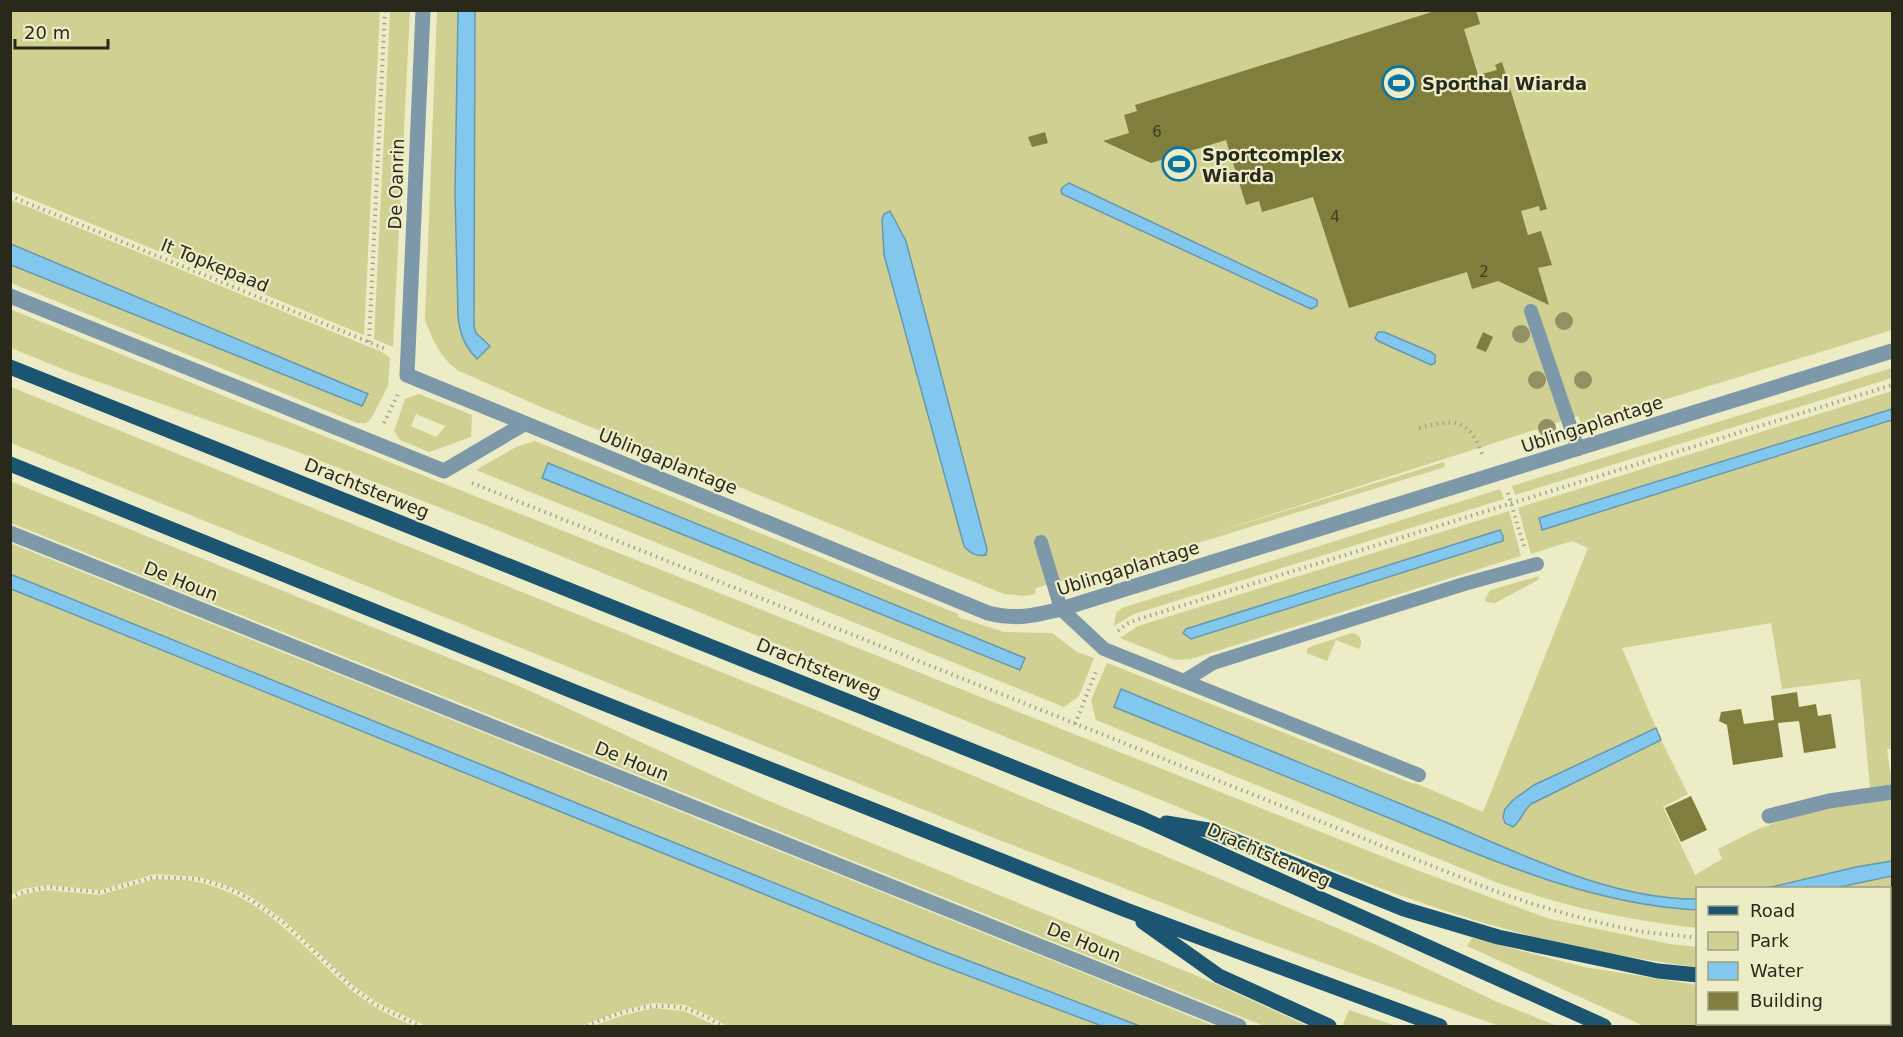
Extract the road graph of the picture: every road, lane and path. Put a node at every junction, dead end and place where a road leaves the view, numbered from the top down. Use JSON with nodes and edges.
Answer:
{"nodes":[{"id":1,"x":385,"y":10,"type":"edge"},
{"id":2,"x":423,"y":10,"type":"edge"},
{"id":3,"x":10,"y":196,"type":"edge"},
{"id":4,"x":10,"y":297,"type":"edge"},
{"id":5,"x":1530,"y":311,"type":"dead end"},
{"id":6,"x":369,"y":342,"type":"junction"},
{"id":7,"x":1893,"y":351,"type":"edge"},
{"id":8,"x":409,"y":358,"type":"junction"},
{"id":9,"x":10,"y":367,"type":"edge"},
{"id":10,"x":407,"y":375,"type":"junction"},
{"id":11,"x":1893,"y":385,"type":"edge"},
{"id":12,"x":524,"y":424,"type":"junction"},
{"id":13,"x":1419,"y":428,"type":"dead end"},
{"id":14,"x":374,"y":443,"type":"junction"},
{"id":15,"x":1578,"y":448,"type":"junction"},
{"id":16,"x":10,"y":464,"type":"edge"},
{"id":17,"x":444,"y":471,"type":"junction"},
{"id":18,"x":1502,"y":474,"type":"junction"},
{"id":19,"x":1511,"y":503,"type":"junction"},
{"id":20,"x":10,"y":533,"type":"edge"},
{"id":21,"x":1041,"y":542,"type":"dead end"},
{"id":22,"x":1534,"y":565,"type":"joint"},
{"id":23,"x":1061,"y":609,"type":"junction"},
{"id":24,"x":1104,"y":649,"type":"junction"},
{"id":25,"x":1184,"y":681,"type":"junction"},
{"id":26,"x":1075,"y":724,"type":"junction"},
{"id":27,"x":1419,"y":775,"type":"dead end"},
{"id":28,"x":1893,"y":792,"type":"edge"},
{"id":29,"x":1768,"y":816,"type":"dead end"},
{"id":30,"x":1143,"y":819,"type":"junction"},
{"id":31,"x":10,"y":897,"type":"edge"},
{"id":32,"x":1126,"y":910,"type":"junction"},
{"id":33,"x":1696,"y":938,"type":"edge"},
{"id":34,"x":1696,"y":975,"type":"edge"},
{"id":35,"x":420,"y":1026,"type":"edge"},
{"id":36,"x":586,"y":1026,"type":"edge"},
{"id":37,"x":722,"y":1026,"type":"edge"},
{"id":38,"x":1239,"y":1026,"type":"edge"},
{"id":39,"x":1329,"y":1026,"type":"edge"},
{"id":40,"x":1440,"y":1026,"type":"edge"},
{"id":41,"x":1604,"y":1026,"type":"edge"}],
"edges":[{"from":1,"to":6,"type":"path"},
{"from":2,"to":8,"type":"street","name":"De Oanrin"},
{"from":3,"to":6,"type":"path","name":"It Topkepaad"},
{"from":4,"to":14,"type":"street"},
{"from":5,"to":15,"type":"lane"},
{"from":6,"to":8,"type":"path","name":"It Topkepaad"},
{"from":7,"to":15,"type":"street","name":"Ublingaplantage"},
{"from":8,"to":10,"type":"street"},
{"from":9,"to":30,"type":"main road","name":"Drachtsterweg"},
{"from":10,"to":12,"type":"street","name":"Ublingaplantage"},
{"from":10,"to":14,"type":"path"},
{"from":11,"to":19,"type":"path"},
{"from":12,"to":17,"type":"street"},
{"from":12,"to":23,"type":"street","name":"Ublingaplantage"},
{"from":13,"to":18,"type":"path"},
{"from":14,"to":17,"type":"street"},
{"from":15,"to":18,"type":"street","name":"Ublingaplantage"},
{"from":16,"to":32,"type":"main road"},
{"from":17,"to":26,"type":"path"},
{"from":18,"to":19,"type":"path"},
{"from":18,"to":23,"type":"street","name":"Ublingaplantage"},
{"from":19,"to":22,"type":"path"},
{"from":19,"to":24,"type":"path"},
{"from":20,"to":38,"type":"street","name":"De Houn"},
{"from":21,"to":23,"type":"lane"},
{"from":22,"to":25,"type":"lane"},
{"from":23,"to":24,"type":"lane"},
{"from":24,"to":25,"type":"lane"},
{"from":24,"to":26,"type":"path"},
{"from":25,"to":27,"type":"lane"},
{"from":26,"to":33,"type":"path"},
{"from":28,"to":29,"type":"street"},
{"from":30,"to":34,"type":"main road"},
{"from":30,"to":41,"type":"main road","name":"Drachtsterweg"},
{"from":31,"to":35,"type":"path"},
{"from":32,"to":39,"type":"main road"},
{"from":32,"to":40,"type":"main road"},
{"from":36,"to":37,"type":"path"}]}
